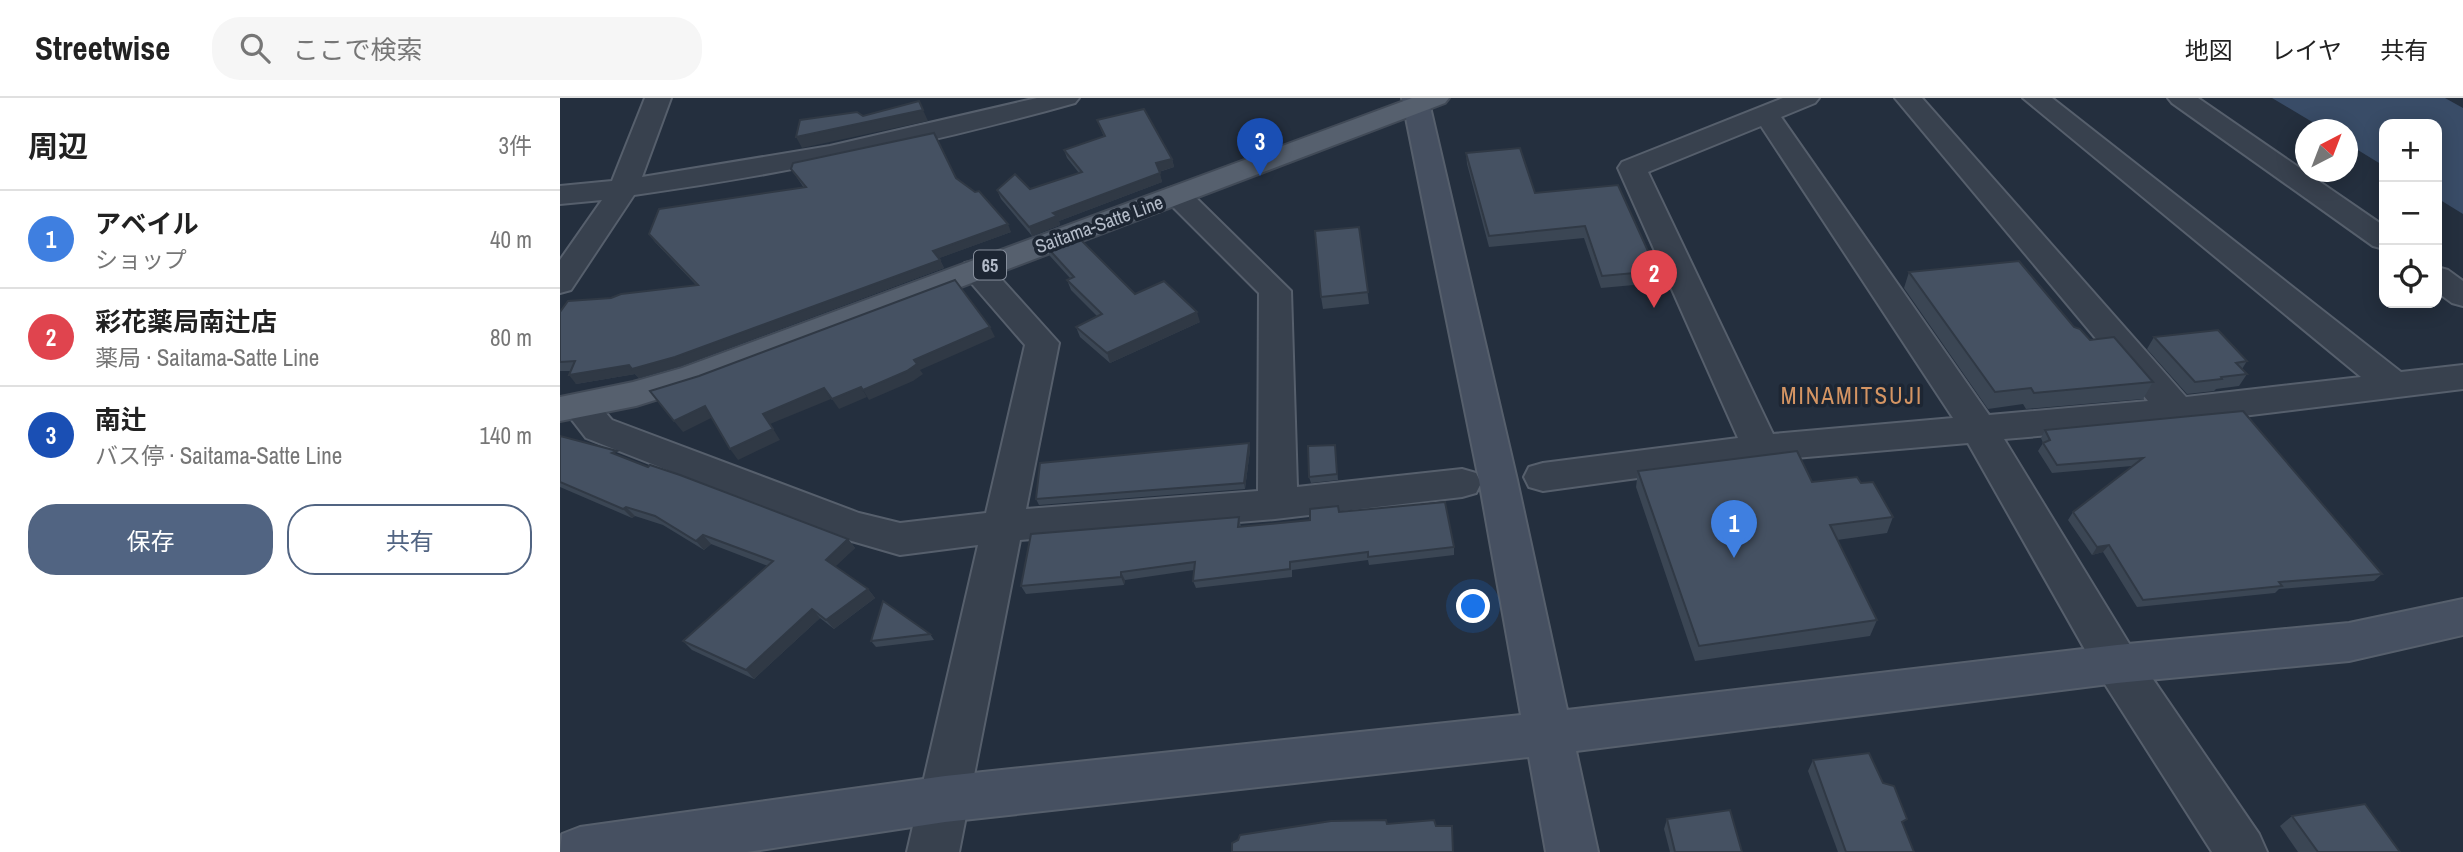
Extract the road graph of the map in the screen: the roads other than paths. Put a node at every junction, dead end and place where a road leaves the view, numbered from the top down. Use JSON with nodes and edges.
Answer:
{"nodes":[{"id":1,"x":658,"y":98,"type":"edge"},
{"id":2,"x":1066,"y":98,"type":"edge"},
{"id":3,"x":1806,"y":98,"type":"edge"},
{"id":4,"x":1908,"y":98,"type":"edge"},
{"id":5,"x":2036,"y":98,"type":"edge"},
{"id":6,"x":2181,"y":98,"type":"edge"},
{"id":7,"x":1422,"y":100,"type":"edge"},
{"id":8,"x":1766,"y":114,"type":"junction"},
{"id":9,"x":623,"y":190,"type":"junction"},
{"id":10,"x":560,"y":195,"type":"edge"},
{"id":11,"x":1177,"y":195,"type":"junction"},
{"id":12,"x":2379,"y":237,"type":"edge"},
{"id":13,"x":976,"y":270,"type":"junction"},
{"id":14,"x":2442,"y":281,"type":"edge"},
{"id":15,"x":560,"y":284,"type":"edge"},
{"id":16,"x":2463,"y":296,"type":"edge"},
{"id":17,"x":2463,"y":377,"type":"edge"},
{"id":18,"x":2396,"y":387,"type":"junction"},
{"id":19,"x":570,"y":408,"type":"edge"},
{"id":20,"x":2177,"y":411,"type":"junction"},
{"id":21,"x":1979,"y":429,"type":"junction"},
{"id":22,"x":1761,"y":448,"type":"junction"},
{"id":23,"x":1543,"y":477,"type":"dead end"},
{"id":24,"x":1462,"y":483,"type":"dead end"},
{"id":25,"x":1275,"y":504,"type":"junction"},
{"id":26,"x":1004,"y":526,"type":"junction"},
{"id":27,"x":2463,"y":617,"type":"edge"},
{"id":28,"x":2117,"y":664,"type":"junction"},
{"id":29,"x":1550,"y":733,"type":"junction"},
{"id":30,"x":946,"y":799,"type":"junction"},
{"id":31,"x":580,"y":852,"type":"edge"},
{"id":32,"x":933,"y":852,"type":"edge"},
{"id":33,"x":1572,"y":852,"type":"edge"},
{"id":34,"x":2241,"y":852,"type":"edge"}],
"edges":[{"from":1,"to":9,"type":"street"},
{"from":2,"to":9,"type":"street"},
{"from":3,"to":8,"type":"street"},
{"from":4,"to":20,"type":"street"},
{"from":5,"to":18,"type":"street"},
{"from":6,"to":12,"type":"street"},
{"from":7,"to":11,"type":"main road","name":"Saitama-Satte Line","number":"65"},
{"from":7,"to":29,"type":"street"},
{"from":8,"to":21,"type":"street"},
{"from":8,"to":22,"type":"street"},
{"from":9,"to":10,"type":"street"},
{"from":9,"to":15,"type":"street"},
{"from":11,"to":13,"type":"main road","name":"Saitama-Satte Line","number":"65"},
{"from":11,"to":25,"type":"street"},
{"from":13,"to":19,"type":"main road","name":"Saitama-Satte Line","number":"65"},
{"from":13,"to":26,"type":"street"},
{"from":14,"to":16,"type":"street"},
{"from":17,"to":18,"type":"street"},
{"from":18,"to":20,"type":"street"},
{"from":19,"to":26,"type":"street"},
{"from":20,"to":21,"type":"street"},
{"from":21,"to":22,"type":"street"},
{"from":21,"to":28,"type":"street"},
{"from":22,"to":23,"type":"street"},
{"from":24,"to":25,"type":"street"},
{"from":25,"to":26,"type":"street"},
{"from":26,"to":30,"type":"street"},
{"from":27,"to":28,"type":"street"},
{"from":28,"to":29,"type":"street"},
{"from":28,"to":34,"type":"street"},
{"from":29,"to":30,"type":"street"},
{"from":29,"to":33,"type":"street"},
{"from":30,"to":31,"type":"street"},
{"from":30,"to":32,"type":"street"}]}
